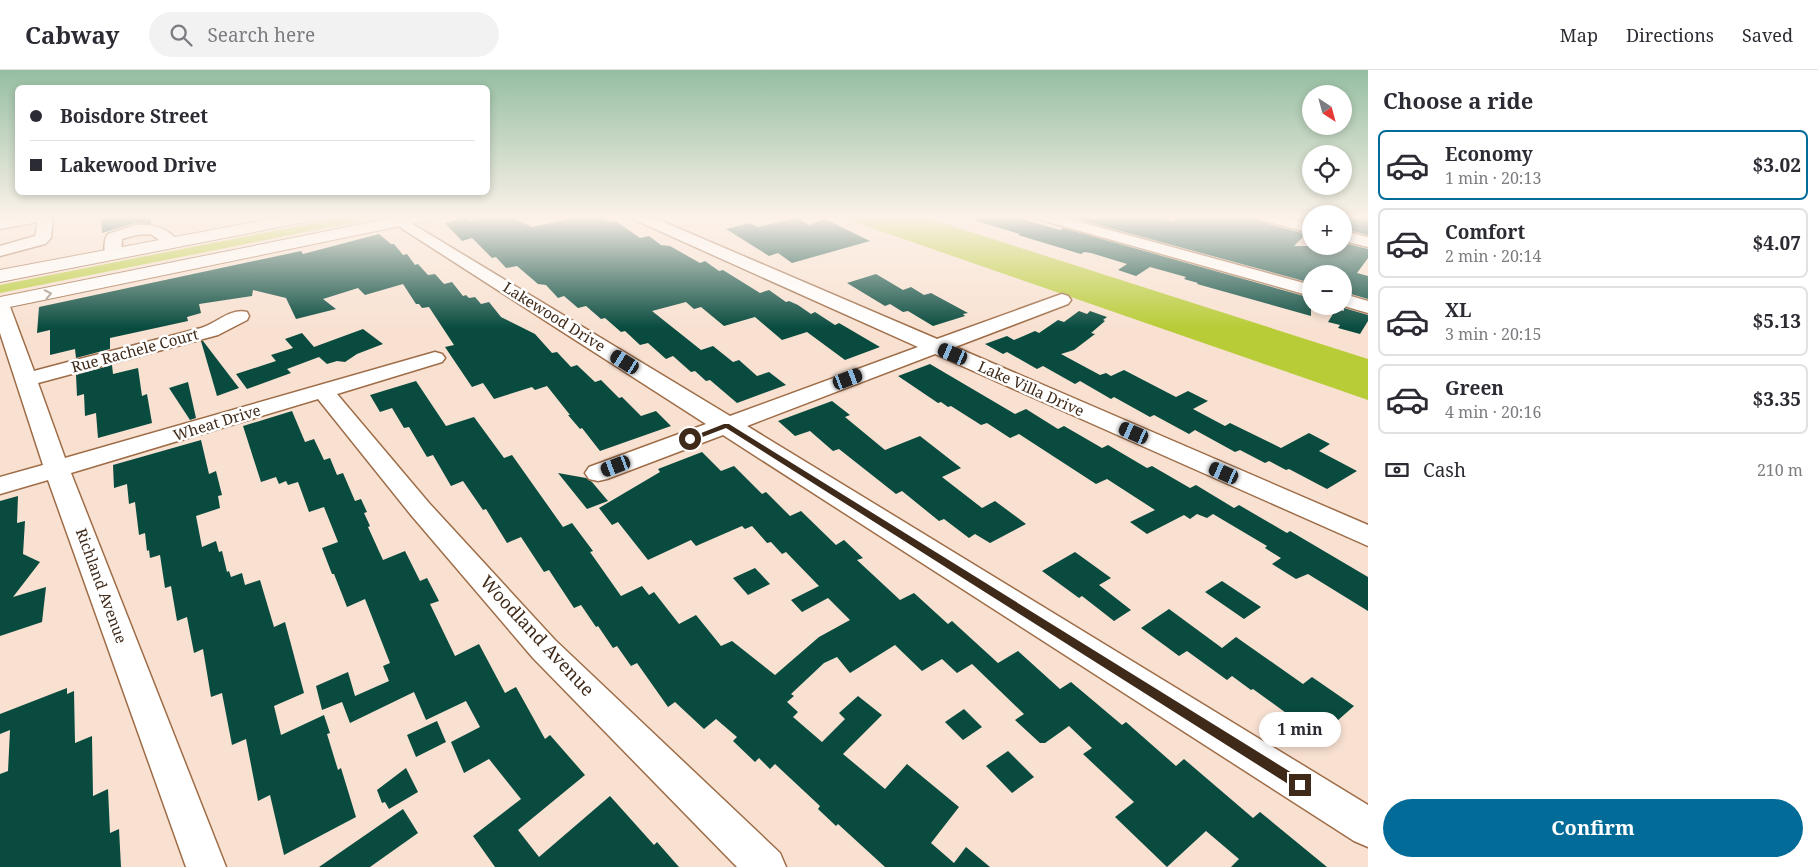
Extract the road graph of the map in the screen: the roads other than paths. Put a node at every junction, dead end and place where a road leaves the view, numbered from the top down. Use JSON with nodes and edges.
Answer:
{"nodes":[{"id":1,"x":112,"y":254,"type":"edge"},
{"id":2,"x":240,"y":254,"type":"edge"},
{"id":3,"x":464,"y":254,"type":"edge"},
{"id":4,"x":725,"y":254,"type":"edge"},
{"id":5,"x":1179,"y":254,"type":"edge"},
{"id":6,"x":0,"y":276,"type":"edge"},
{"id":7,"x":1302,"y":288,"type":"edge"},
{"id":8,"x":1062,"y":300,"type":"dead end"},
{"id":9,"x":1352,"y":302,"type":"edge"},
{"id":10,"x":0,"y":304,"type":"edge"},
{"id":11,"x":1368,"y":307,"type":"edge"},
{"id":12,"x":240,"y":316,"type":"dead end"},
{"id":13,"x":935,"y":346,"type":"junction"},
{"id":14,"x":435,"y":358,"type":"dead end"},
{"id":15,"x":27,"y":379,"type":"junction"},
{"id":16,"x":323,"y":391,"type":"junction"},
{"id":17,"x":726,"y":425,"type":"junction"},
{"id":18,"x":57,"y":470,"type":"junction"},
{"id":19,"x":598,"y":473,"type":"dead end"},
{"id":20,"x":0,"y":486,"type":"edge"},
{"id":21,"x":1368,"y":536,"type":"edge"},
{"id":22,"x":1368,"y":827,"type":"edge"},
{"id":23,"x":206,"y":867,"type":"edge"},
{"id":24,"x":766,"y":867,"type":"edge"}],
"edges":[{"from":1,"to":6,"type":"main road"},
{"from":10,"to":2,"type":"main road","one_way":true},
{"from":3,"to":17,"type":"street","name":"Lakewood Drive"},
{"from":4,"to":13,"type":"street","name":"Lake Villa Drive"},
{"from":5,"to":7,"type":"street"},
{"from":8,"to":13,"type":"street"},
{"from":9,"to":11,"type":"street"},
{"from":10,"to":15,"type":"street","name":"Richland Avenue"},
{"from":12,"to":15,"type":"street","name":"Rue Rachele Court"},
{"from":13,"to":17,"type":"street"},
{"from":13,"to":21,"type":"street","name":"Lake Villa Drive"},
{"from":14,"to":16,"type":"street","name":"Wheat Drive"},
{"from":15,"to":18,"type":"street","name":"Richland Avenue"},
{"from":16,"to":18,"type":"street","name":"Wheat Drive"},
{"from":16,"to":24,"type":"street","name":"Woodland Avenue"},
{"from":17,"to":19,"type":"street"},
{"from":17,"to":22,"type":"street","name":"Lakewood Drive"},
{"from":18,"to":20,"type":"street","name":"Wheat Drive"},
{"from":18,"to":23,"type":"street","name":"Richland Avenue"}]}
